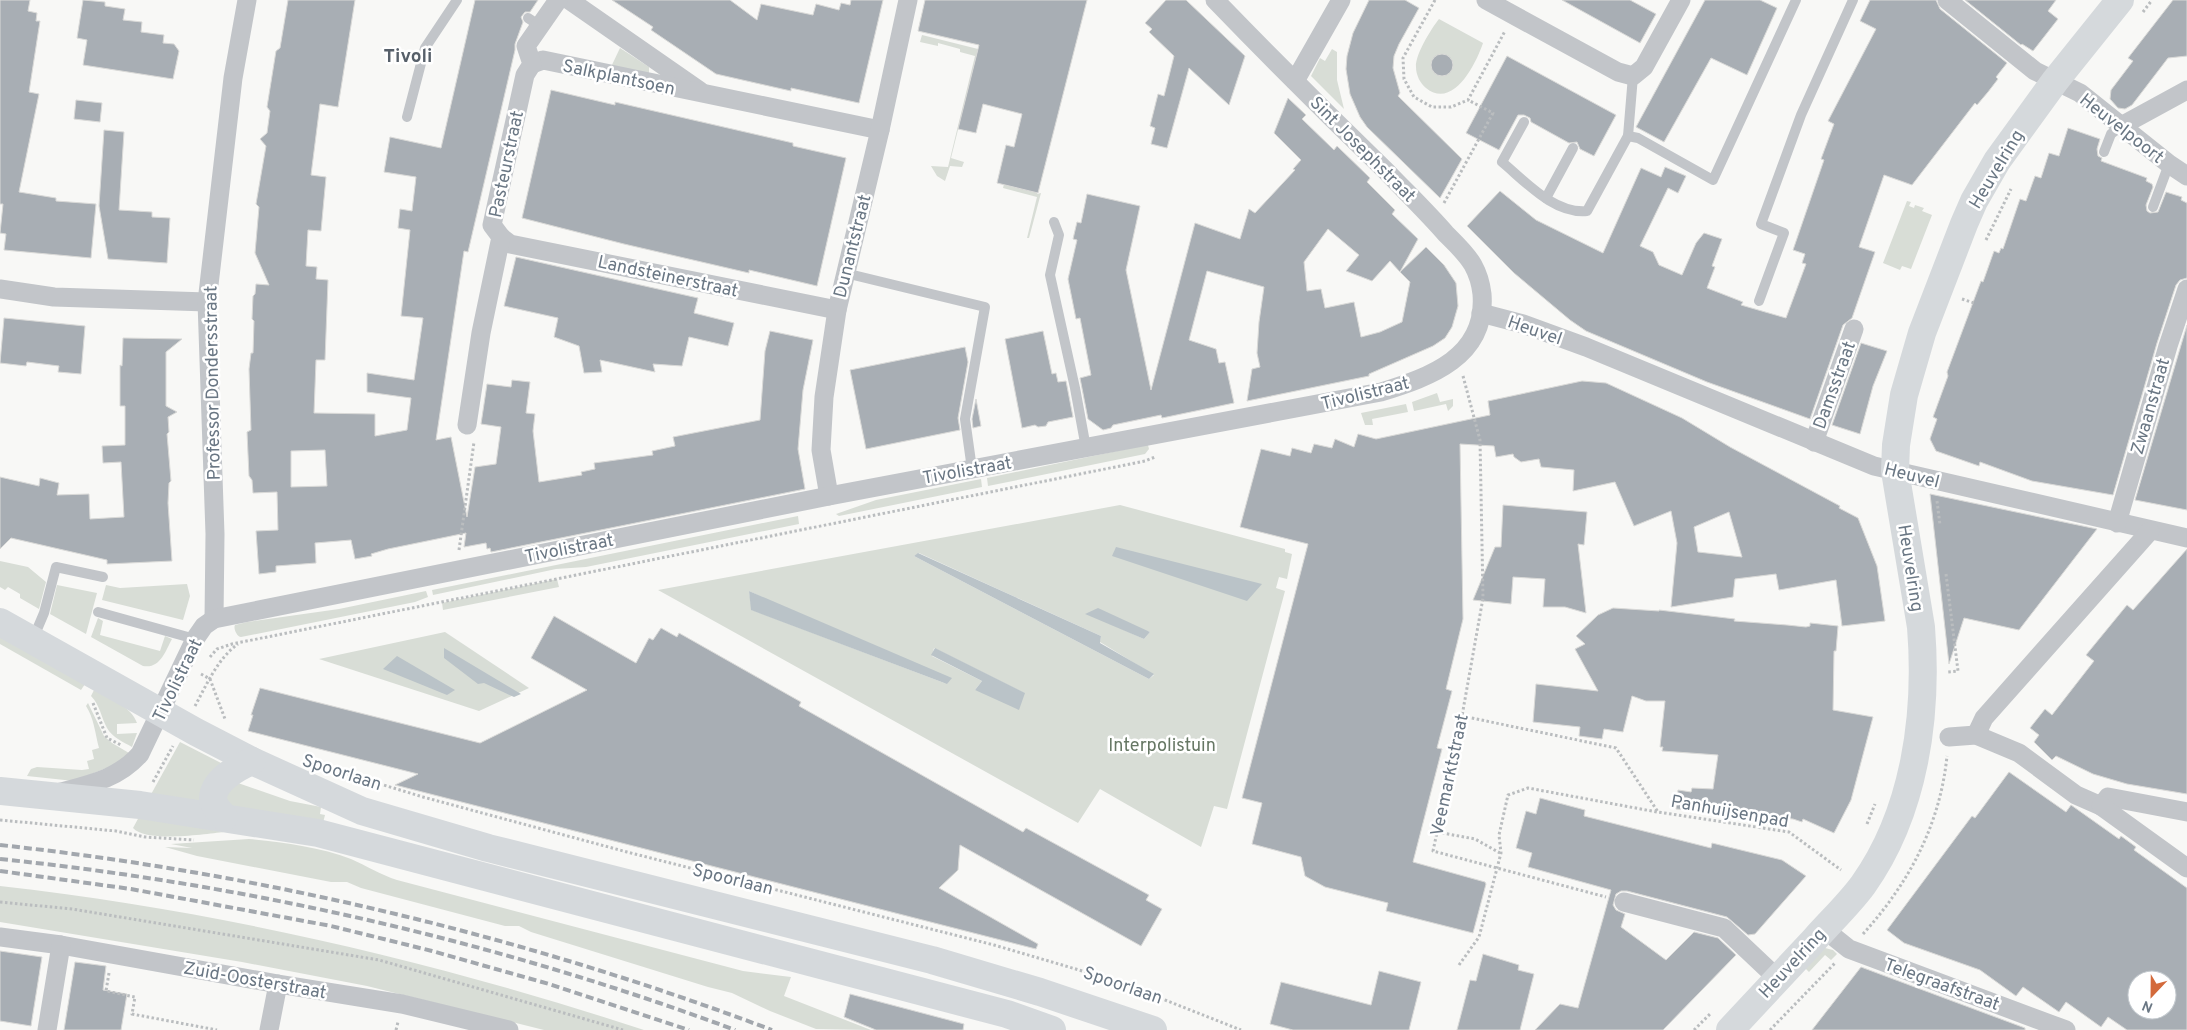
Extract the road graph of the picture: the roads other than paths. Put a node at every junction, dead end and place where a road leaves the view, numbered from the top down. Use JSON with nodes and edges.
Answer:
{"nodes":[{"id":1,"x":247,"y":0,"type":"edge"},
{"id":2,"x":457,"y":0,"type":"edge"},
{"id":3,"x":558,"y":0,"type":"edge"},
{"id":4,"x":570,"y":0,"type":"edge"},
{"id":5,"x":908,"y":0,"type":"edge"},
{"id":6,"x":1215,"y":0,"type":"edge"},
{"id":7,"x":1341,"y":0,"type":"edge"},
{"id":8,"x":1486,"y":0,"type":"edge"},
{"id":9,"x":1681,"y":0,"type":"edge"},
{"id":10,"x":1796,"y":0,"type":"edge"},
{"id":11,"x":1853,"y":0,"type":"edge"},
{"id":12,"x":1947,"y":0,"type":"edge"},
{"id":13,"x":2120,"y":0,"type":"edge"},
{"id":14,"x":532,"y":64,"type":"junction"},
{"id":15,"x":1633,"y":76,"type":"junction"},
{"id":16,"x":2055,"y":81,"type":"junction"},
{"id":17,"x":1295,"y":82,"type":"junction"},
{"id":18,"x":2187,"y":90,"type":"edge"},
{"id":19,"x":707,"y":96,"type":"junction"},
{"id":20,"x":407,"y":117,"type":"dead end"},
{"id":21,"x":1524,"y":122,"type":"dead end"},
{"id":22,"x":2121,"y":126,"type":"junction"},
{"id":23,"x":880,"y":130,"type":"junction"},
{"id":24,"x":1628,"y":136,"type":"junction"},
{"id":25,"x":1573,"y":148,"type":"dead end"},
{"id":26,"x":2104,"y":152,"type":"dead end"},
{"id":27,"x":2169,"y":164,"type":"junction"},
{"id":28,"x":2187,"y":176,"type":"edge"},
{"id":29,"x":1546,"y":198,"type":"junction"},
{"id":30,"x":2153,"y":207,"type":"dead end"},
{"id":31,"x":1054,"y":222,"type":"dead end"},
{"id":32,"x":501,"y":237,"type":"junction"},
{"id":33,"x":845,"y":273,"type":"junction"},
{"id":34,"x":0,"y":289,"type":"edge"},
{"id":35,"x":2187,"y":289,"type":"edge"},
{"id":36,"x":1760,"y":301,"type":"dead end"},
{"id":37,"x":207,"y":302,"type":"junction"},
{"id":38,"x":836,"y":310,"type":"junction"},
{"id":39,"x":1481,"y":313,"type":"junction"},
{"id":40,"x":1854,"y":329,"type":"dead end"},
{"id":41,"x":467,"y":425,"type":"road end"},
{"id":42,"x":1814,"y":442,"type":"junction"},
{"id":43,"x":1086,"y":448,"type":"junction"},
{"id":44,"x":972,"y":469,"type":"junction"},
{"id":45,"x":1904,"y":473,"type":"junction"},
{"id":46,"x":829,"y":496,"type":"junction"},
{"id":47,"x":2117,"y":523,"type":"junction"},
{"id":48,"x":2150,"y":531,"type":"junction"},
{"id":49,"x":2187,"y":538,"type":"edge"},
{"id":50,"x":103,"y":578,"type":"dead end"},
{"id":51,"x":98,"y":612,"type":"dead end"},
{"id":52,"x":214,"y":619,"type":"junction"},
{"id":53,"x":0,"y":622,"type":"edge"},
{"id":54,"x":195,"y":639,"type":"junction"},
{"id":55,"x":32,"y":640,"type":"junction"},
{"id":56,"x":161,"y":712,"type":"junction"},
{"id":57,"x":1976,"y":735,"type":"junction"},
{"id":58,"x":1949,"y":736,"type":"dead end"},
{"id":59,"x":252,"y":761,"type":"junction"},
{"id":60,"x":0,"y":791,"type":"edge"},
{"id":61,"x":47,"y":795,"type":"junction"},
{"id":62,"x":2102,"y":806,"type":"junction"},
{"id":63,"x":2187,"y":812,"type":"edge"},
{"id":64,"x":224,"y":817,"type":"junction"},
{"id":65,"x":2187,"y":868,"type":"edge"},
{"id":66,"x":649,"y":887,"type":"junction"},
{"id":67,"x":1624,"y":902,"type":"road end"},
{"id":68,"x":642,"y":918,"type":"junction"},
{"id":69,"x":1824,"y":929,"type":"junction"},
{"id":70,"x":0,"y":936,"type":"edge"},
{"id":71,"x":61,"y":945,"type":"junction"},
{"id":72,"x":1778,"y":979,"type":"junction"},
{"id":73,"x":278,"y":984,"type":"junction"},
{"id":74,"x":1722,"y":1020,"type":"edge"},
{"id":75,"x":47,"y":1030,"type":"edge"},
{"id":76,"x":269,"y":1030,"type":"edge"},
{"id":77,"x":506,"y":1030,"type":"edge"},
{"id":78,"x":1052,"y":1030,"type":"edge"},
{"id":79,"x":1152,"y":1030,"type":"edge"},
{"id":80,"x":2066,"y":1030,"type":"edge"}],
"edges":[{"from":1,"to":37,"type":"street","name":"Professor Dondersstraat"},
{"from":2,"to":20,"type":"lane"},
{"from":3,"to":14,"type":"street","name":"Pasteurstraat"},
{"from":4,"to":19,"type":"street","name":"Salkplantsoen"},
{"from":5,"to":23,"type":"street","name":"Dunantstraat"},
{"from":6,"to":17,"type":"street","name":"Sint Josephstraat"},
{"from":7,"to":17,"type":"street"},
{"from":8,"to":15,"type":"street"},
{"from":9,"to":15,"type":"street"},
{"from":10,"to":24,"type":"lane"},
{"from":11,"to":36,"type":"lane"},
{"from":12,"to":16,"type":"street","name":"Heuvelpoort"},
{"from":13,"to":16,"type":"street","name":"Heuvelring"},
{"from":14,"to":19,"type":"street","name":"Salkplantsoen"},
{"from":14,"to":32,"type":"street","name":"Pasteurstraat"},
{"from":15,"to":24,"type":"lane"},
{"from":16,"to":22,"type":"street","name":"Heuvelpoort"},
{"from":16,"to":45,"type":"street","name":"Heuvelring"},
{"from":17,"to":39,"type":"street","name":"Sint Josephstraat"},
{"from":18,"to":22,"type":"street"},
{"from":19,"to":23,"type":"street","name":"Salkplantsoen"},
{"from":21,"to":29,"type":"lane"},
{"from":22,"to":26,"type":"lane"},
{"from":22,"to":27,"type":"street","name":"Heuvelpoort"},
{"from":23,"to":33,"type":"street","name":"Dunantstraat"},
{"from":24,"to":29,"type":"lane"},
{"from":25,"to":29,"type":"lane"},
{"from":27,"to":28,"type":"street","name":"Heuvelpoort"},
{"from":27,"to":30,"type":"lane"},
{"from":31,"to":43,"type":"lane"},
{"from":32,"to":38,"type":"street","name":"Landsteinerstraat"},
{"from":32,"to":41,"type":"street","name":"Pasteurstraat"},
{"from":33,"to":38,"type":"street","name":"Dunantstraat"},
{"from":33,"to":44,"type":"lane"},
{"from":34,"to":37,"type":"street"},
{"from":35,"to":47,"type":"street","name":"Zwaanstraat"},
{"from":37,"to":52,"type":"street","name":"Professor Dondersstraat"},
{"from":38,"to":46,"type":"street","name":"Dunantstraat"},
{"from":39,"to":42,"type":"street","name":"Heuvel"},
{"from":39,"to":43,"type":"street","name":"Tivolistraat"},
{"from":40,"to":42,"type":"street","name":"Damsstraat"},
{"from":42,"to":45,"type":"street","name":"Heuvel"},
{"from":43,"to":44,"type":"street","name":"Tivolistraat"},
{"from":44,"to":46,"type":"street","name":"Tivolistraat"},
{"from":45,"to":47,"type":"street","name":"Heuvel"},
{"from":45,"to":69,"type":"street","name":"Heuvelring"},
{"from":46,"to":52,"type":"street","name":"Tivolistraat"},
{"from":47,"to":48,"type":"street","name":"Heuvel"},
{"from":48,"to":49,"type":"street","name":"Heuvel"},
{"from":48,"to":57,"type":"street"},
{"from":50,"to":55,"type":"lane"},
{"from":51,"to":54,"type":"lane"},
{"from":52,"to":54,"type":"street","name":"Tivolistraat"},
{"from":53,"to":55,"type":"street","name":"Spoorlaan"},
{"from":54,"to":56,"type":"street","name":"Tivolistraat"},
{"from":55,"to":56,"type":"street","name":"Spoorlaan"},
{"from":56,"to":59,"type":"street","name":"Spoorlaan"},
{"from":56,"to":61,"type":"street","name":"Tivolistraat"},
{"from":57,"to":58,"type":"street"},
{"from":57,"to":62,"type":"street"},
{"from":59,"to":64,"type":"street"},
{"from":59,"to":66,"type":"street","name":"Spoorlaan"},
{"from":60,"to":61,"type":"street"},
{"from":61,"to":64,"type":"street"},
{"from":62,"to":63,"type":"street"},
{"from":62,"to":65,"type":"street"},
{"from":64,"to":68,"type":"street"},
{"from":66,"to":68,"type":"street"},
{"from":66,"to":79,"type":"street","name":"Spoorlaan"},
{"from":67,"to":72,"type":"street"},
{"from":68,"to":78,"type":"street"},
{"from":69,"to":72,"type":"street","name":"Heuvelring"},
{"from":69,"to":80,"type":"street","name":"Telegraafstraat"},
{"from":70,"to":71,"type":"street","name":"Zuid-Oosterstraat"},
{"from":71,"to":73,"type":"street","name":"Zuid-Oosterstraat"},
{"from":71,"to":75,"type":"street"},
{"from":72,"to":74,"type":"street","name":"Heuvelring"},
{"from":73,"to":76,"type":"street"},
{"from":73,"to":77,"type":"street","name":"Zuid-Oosterstraat"}]}
